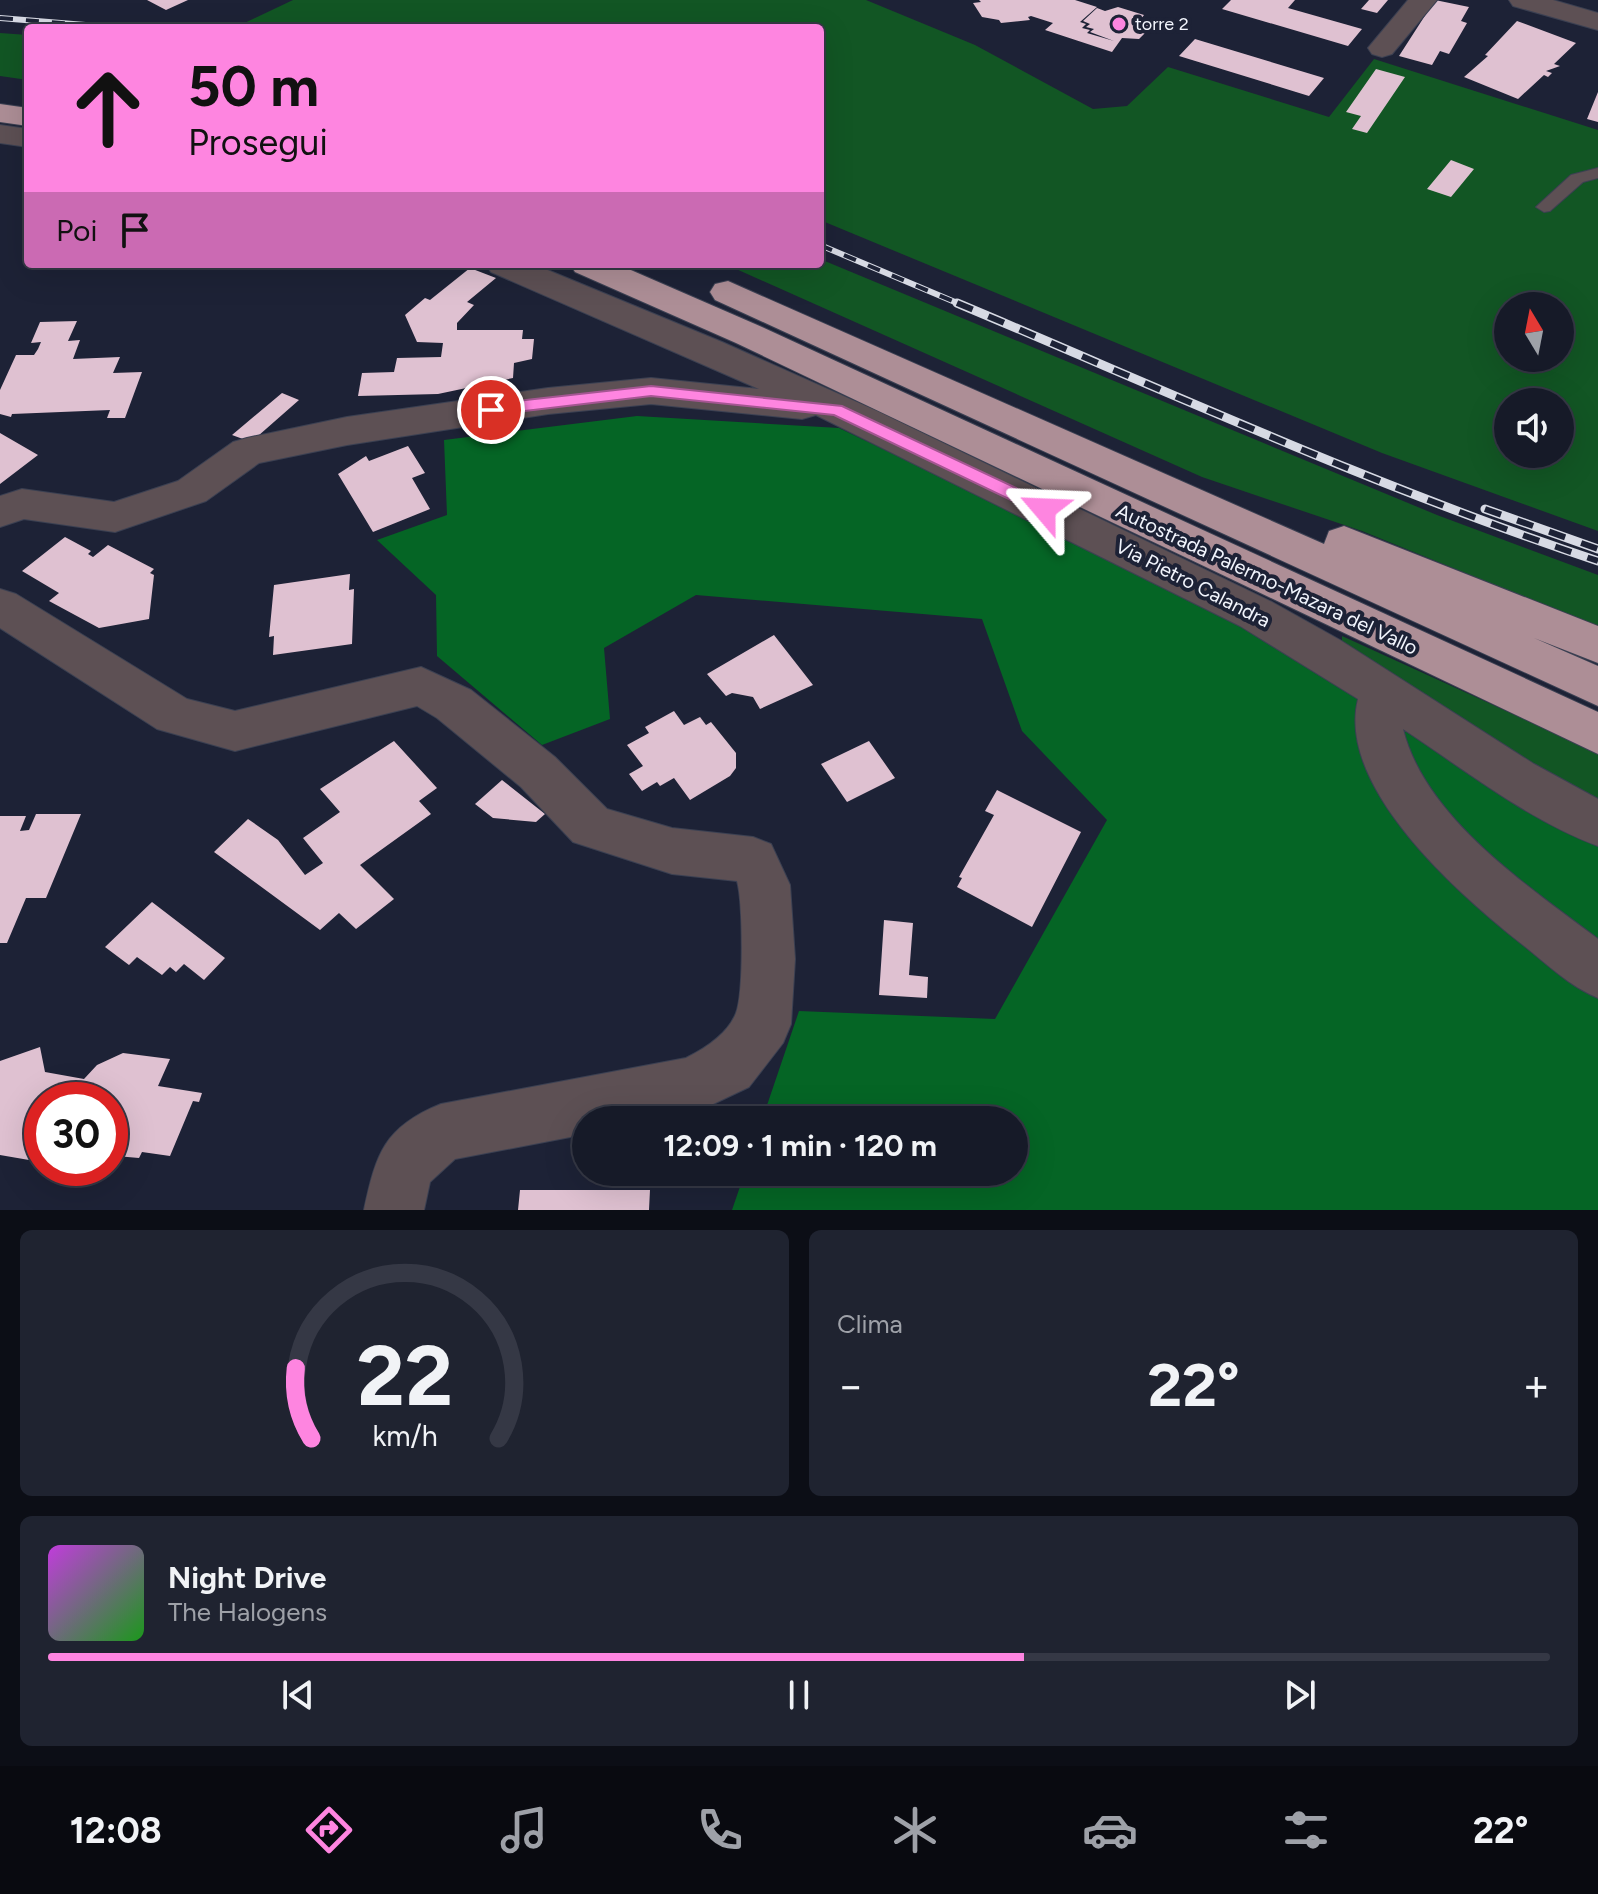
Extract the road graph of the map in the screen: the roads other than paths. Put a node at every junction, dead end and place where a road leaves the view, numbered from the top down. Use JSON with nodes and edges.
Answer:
{"nodes":[{"id":1,"x":1423,"y":0,"type":"edge"},
{"id":2,"x":1523,"y":0,"type":"edge"},
{"id":3,"x":1598,"y":22,"type":"edge"},
{"id":4,"x":1382,"y":48,"type":"dead end"},
{"id":5,"x":0,"y":90,"type":"edge"},
{"id":6,"x":24,"y":93,"type":"edge"},
{"id":7,"x":0,"y":113,"type":"edge"},
{"id":8,"x":24,"y":116,"type":"edge"},
{"id":9,"x":0,"y":134,"type":"edge"},
{"id":10,"x":24,"y":137,"type":"edge"},
{"id":11,"x":1598,"y":173,"type":"edge"},
{"id":12,"x":1544,"y":207,"type":"dead end"},
{"id":13,"x":513,"y":268,"type":"edge"},
{"id":14,"x":596,"y":268,"type":"edge"},
{"id":15,"x":672,"y":268,"type":"edge"},
{"id":16,"x":837,"y":409,"type":"junction"},
{"id":17,"x":1132,"y":476,"type":"junction"},
{"id":18,"x":0,"y":512,"type":"edge"},
{"id":19,"x":0,"y":606,"type":"edge"},
{"id":20,"x":1598,"y":645,"type":"edge"},
{"id":21,"x":1598,"y":687,"type":"edge"},
{"id":22,"x":1383,"y":693,"type":"junction"},
{"id":23,"x":1598,"y":734,"type":"edge"},
{"id":24,"x":1598,"y":824,"type":"edge"},
{"id":25,"x":1598,"y":972,"type":"edge"},
{"id":26,"x":394,"y":1210,"type":"edge"}],
"edges":[{"from":1,"to":4,"type":"street"},
{"from":2,"to":3,"type":"street"},
{"from":5,"to":6,"type":"highway"},
{"from":7,"to":8,"type":"highway"},
{"from":9,"to":10,"type":"street"},
{"from":11,"to":12,"type":"lane"},
{"from":13,"to":16,"type":"street","name":"Via Pietro Calandra"},
{"from":14,"to":23,"type":"highway","name":"Autostrada Palermo-Mazara del Vallo"},
{"from":15,"to":17,"type":"highway","name":"Autostrada Palermo-Mazara del Vallo"},
{"from":16,"to":18,"type":"street"},
{"from":16,"to":22,"type":"street","name":"Via Pietro Calandra"},
{"from":17,"to":20,"type":"highway"},
{"from":17,"to":21,"type":"highway","name":"Autostrada Palermo-Mazara del Vallo"},
{"from":19,"to":26,"type":"street"},
{"from":22,"to":24,"type":"street","name":"Via Pietro Calandra"},
{"from":22,"to":25,"type":"street"}]}
